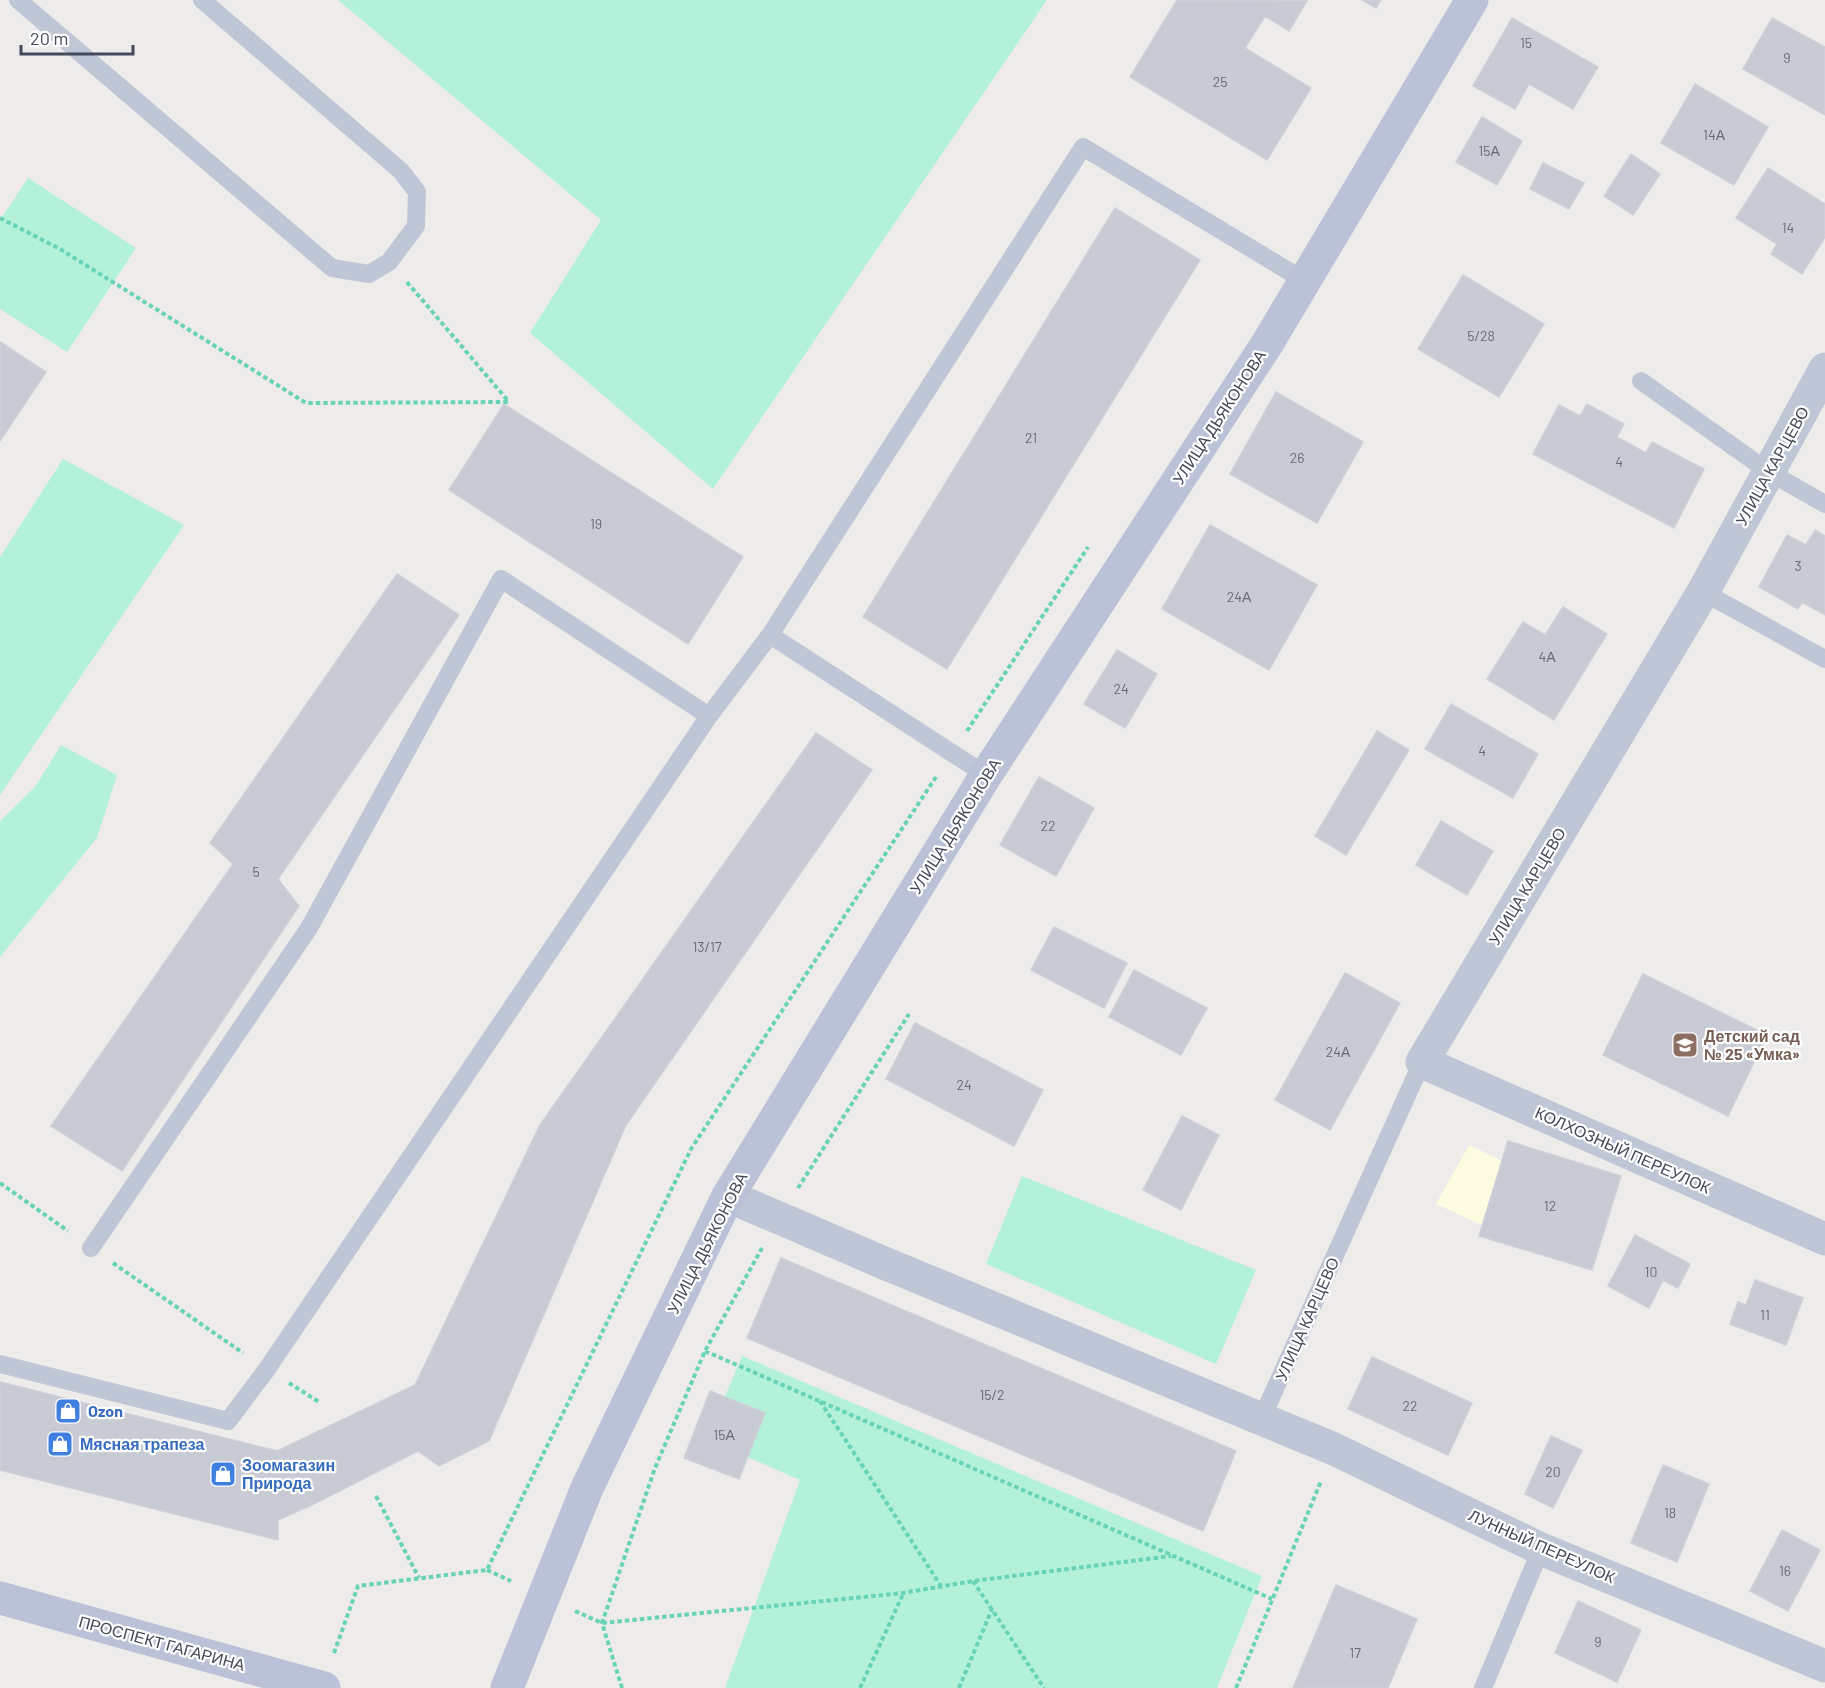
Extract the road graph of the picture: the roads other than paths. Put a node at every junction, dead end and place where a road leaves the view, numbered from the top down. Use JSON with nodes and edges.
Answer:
{"nodes":[{"id":1,"x":18,"y":0,"type":"edge"},
{"id":2,"x":202,"y":0,"type":"edge"},
{"id":3,"x":1472,"y":0,"type":"edge"},
{"id":4,"x":1305,"y":281,"type":"junction"},
{"id":5,"x":1825,"y":369,"type":"edge"},
{"id":6,"x":1641,"y":381,"type":"dead end"},
{"id":7,"x":1769,"y":472,"type":"junction"},
{"id":8,"x":1825,"y":504,"type":"edge"},
{"id":9,"x":1703,"y":592,"type":"junction"},
{"id":10,"x":770,"y":635,"type":"junction"},
{"id":11,"x":1825,"y":659,"type":"edge"},
{"id":12,"x":709,"y":716,"type":"junction"},
{"id":13,"x":986,"y":775,"type":"junction"},
{"id":14,"x":1422,"y":1062,"type":"junction"},
{"id":15,"x":728,"y":1196,"type":"junction"},
{"id":16,"x":1825,"y":1239,"type":"edge"},
{"id":17,"x":91,"y":1248,"type":"road end"},
{"id":18,"x":0,"y":1364,"type":"edge"},
{"id":19,"x":1261,"y":1420,"type":"junction"},
{"id":20,"x":1541,"y":1549,"type":"junction"},
{"id":21,"x":0,"y":1598,"type":"edge"},
{"id":22,"x":1825,"y":1666,"type":"edge"},
{"id":23,"x":323,"y":1688,"type":"edge"},
{"id":24,"x":507,"y":1688,"type":"edge"},
{"id":25,"x":1482,"y":1688,"type":"edge"}],
"edges":[{"from":1,"to":2,"type":"lane"},
{"from":3,"to":4,"type":"main road","name":"УЛИЦА ДЬЯКОНОВА"},
{"from":4,"to":10,"type":"lane"},
{"from":4,"to":13,"type":"main road","name":"УЛИЦА ДЬЯКОНОВА"},
{"from":5,"to":7,"type":"street","name":"УЛИЦА КАРЦЕВО"},
{"from":6,"to":7,"type":"lane"},
{"from":7,"to":8,"type":"lane"},
{"from":7,"to":9,"type":"street","name":"УЛИЦА КАРЦЕВО"},
{"from":9,"to":11,"type":"lane"},
{"from":9,"to":14,"type":"street","name":"УЛИЦА КАРЦЕВО"},
{"from":10,"to":12,"type":"lane"},
{"from":10,"to":13,"type":"lane"},
{"from":12,"to":17,"type":"lane"},
{"from":12,"to":18,"type":"lane"},
{"from":13,"to":15,"type":"main road","name":"УЛИЦА ДЬЯКОНОВА"},
{"from":14,"to":16,"type":"street","name":"КОЛХОЗНЫЙ ПЕРЕУЛОК"},
{"from":14,"to":19,"type":"lane","name":"УЛИЦА КАРЦЕВО"},
{"from":15,"to":19,"type":"street","name":"ЛУННЫЙ ПЕРЕУЛОК"},
{"from":15,"to":24,"type":"main road","name":"УЛИЦА ДЬЯКОНОВА"},
{"from":19,"to":20,"type":"street","name":"ЛУННЫЙ ПЕРЕУЛОК"},
{"from":20,"to":22,"type":"street","name":"ЛУННЫЙ ПЕРЕУЛОК"},
{"from":20,"to":25,"type":"lane"},
{"from":21,"to":23,"type":"main road","name":"ПРОСПЕКТ ГАГАРИНА"}]}
